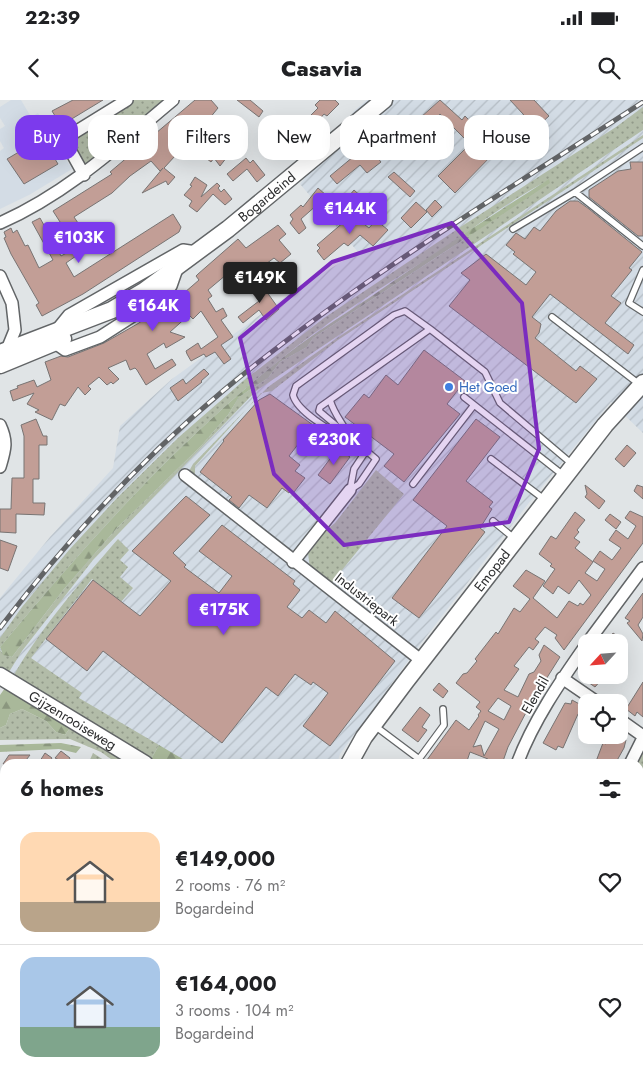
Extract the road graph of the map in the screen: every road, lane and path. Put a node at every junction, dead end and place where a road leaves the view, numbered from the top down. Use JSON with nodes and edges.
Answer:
{"nodes":[{"id":1,"x":128,"y":100,"type":"edge"},
{"id":2,"x":173,"y":100,"type":"edge"},
{"id":3,"x":384,"y":100,"type":"edge"},
{"id":4,"x":643,"y":147,"type":"edge"},
{"id":5,"x":84,"y":175,"type":"junction"},
{"id":6,"x":575,"y":192,"type":"junction"},
{"id":7,"x":0,"y":223,"type":"edge"},
{"id":8,"x":513,"y":229,"type":"dead end"},
{"id":9,"x":643,"y":246,"type":"edge"},
{"id":10,"x":196,"y":252,"type":"junction"},
{"id":11,"x":178,"y":266,"type":"junction"},
{"id":12,"x":643,"y":270,"type":"edge"},
{"id":13,"x":0,"y":276,"type":"edge"},
{"id":14,"x":643,"y":312,"type":"edge"},
{"id":15,"x":552,"y":317,"type":"dead end"},
{"id":16,"x":430,"y":329,"type":"junction"},
{"id":17,"x":15,"y":330,"type":"junction"},
{"id":18,"x":55,"y":337,"type":"junction"},
{"id":19,"x":31,"y":340,"type":"junction"},
{"id":20,"x":2,"y":360,"type":"edge"},
{"id":21,"x":642,"y":384,"type":"edge"},
{"id":22,"x":464,"y":398,"type":"dead end"},
{"id":23,"x":330,"y":400,"type":"junction"},
{"id":24,"x":474,"y":405,"type":"junction"},
{"id":25,"x":0,"y":425,"type":"edge"},
{"id":26,"x":351,"y":438,"type":"junction"},
{"id":27,"x":366,"y":451,"type":"junction"},
{"id":28,"x":491,"y":459,"type":"dead end"},
{"id":29,"x":0,"y":467,"type":"edge"},
{"id":30,"x":570,"y":471,"type":"junction"},
{"id":31,"x":185,"y":475,"type":"dead end"},
{"id":32,"x":412,"y":484,"type":"dead end"},
{"id":33,"x":350,"y":490,"type":"junction"},
{"id":34,"x":546,"y":501,"type":"junction"},
{"id":35,"x":493,"y":522,"type":"dead end"},
{"id":36,"x":516,"y":540,"type":"junction"},
{"id":37,"x":293,"y":562,"type":"junction"},
{"id":38,"x":643,"y":568,"type":"edge"},
{"id":39,"x":594,"y":634,"type":"edge"},
{"id":40,"x":578,"y":656,"type":"edge"},
{"id":41,"x":422,"y":661,"type":"junction"},
{"id":42,"x":0,"y":676,"type":"edge"},
{"id":43,"x":562,"y":678,"type":"junction"},
{"id":44,"x":585,"y":694,"type":"edge"},
{"id":45,"x":443,"y":709,"type":"dead end"},
{"id":46,"x":373,"y":725,"type":"junction"},
{"id":47,"x":628,"y":725,"type":"edge"},
{"id":48,"x":643,"y":737,"type":"edge"},
{"id":49,"x":137,"y":759,"type":"edge"},
{"id":50,"x":352,"y":759,"type":"edge"},
{"id":51,"x":519,"y":759,"type":"edge"},
{"id":52,"x":632,"y":759,"type":"edge"}],
"edges":[{"from":1,"to":5,"type":"street"},
{"from":2,"to":5,"type":"street"},
{"from":3,"to":10,"type":"main road","name":"Bogardeind"},
{"from":4,"to":6,"type":"lane"},
{"from":5,"to":7,"type":"street"},
{"from":6,"to":8,"type":"lane"},
{"from":6,"to":9,"type":"lane"},
{"from":10,"to":11,"type":"main road","name":"Bogardeind"},
{"from":10,"to":18,"type":"street","name":"Bogardeind"},
{"from":11,"to":18,"type":"main road","name":"Bogardeind"},
{"from":11,"to":18,"type":"street","name":"Bogardeind"},
{"from":12,"to":14,"type":"lane"},
{"from":13,"to":17,"type":"street"},
{"from":15,"to":21,"type":"lane"},
{"from":16,"to":23,"type":"lane"},
{"from":16,"to":26,"type":"lane"},
{"from":16,"to":30,"type":"lane"},
{"from":17,"to":19,"type":"street"},
{"from":17,"to":20,"type":"street"},
{"from":18,"to":19,"type":"main road","name":"Bogardeind"},
{"from":18,"to":20,"type":"main road","name":"Bogardeind"},
{"from":19,"to":20,"type":"main road","name":"Bogardeind"},
{"from":21,"to":30,"type":"main road","name":"Emopad"},
{"from":22,"to":24,"type":"lane"},
{"from":23,"to":26,"type":"lane"},
{"from":23,"to":26,"type":"lane"},
{"from":24,"to":30,"type":"lane"},
{"from":24,"to":32,"type":"lane"},
{"from":25,"to":29,"type":"street"},
{"from":26,"to":27,"type":"lane"},
{"from":27,"to":33,"type":"lane"},
{"from":27,"to":33,"type":"lane"},
{"from":28,"to":34,"type":"lane"},
{"from":30,"to":34,"type":"main road","name":"Emopad"},
{"from":31,"to":37,"type":"street","name":"Industriepark"},
{"from":33,"to":37,"type":"street"},
{"from":34,"to":36,"type":"main road","name":"Emopad"},
{"from":35,"to":36,"type":"lane"},
{"from":36,"to":41,"type":"main road","name":"Emopad"},
{"from":37,"to":41,"type":"street","name":"Industriepark"},
{"from":38,"to":39,"type":"street","name":"Elendil"},
{"from":40,"to":43,"type":"street","name":"Elendil"},
{"from":41,"to":46,"type":"main road","name":"Emopad"},
{"from":42,"to":49,"type":"main road","name":"Gijzenrooiseweg"},
{"from":43,"to":44,"type":"street"},
{"from":43,"to":51,"type":"street","name":"Elendil"},
{"from":45,"to":46,"type":"lane"},
{"from":46,"to":50,"type":"main road","name":"Emopad"},
{"from":47,"to":48,"type":"street"},
{"from":48,"to":52,"type":"street"}]}
